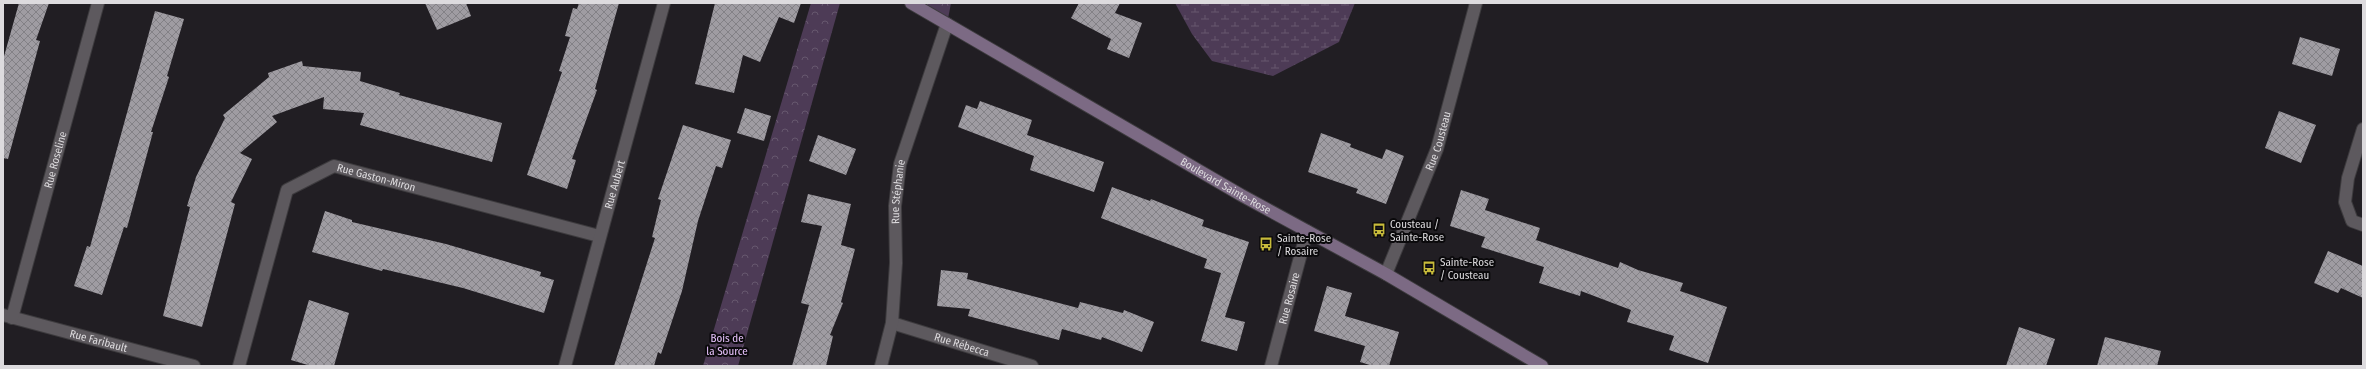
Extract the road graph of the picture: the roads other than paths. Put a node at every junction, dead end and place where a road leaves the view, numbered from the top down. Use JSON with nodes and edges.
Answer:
{"nodes":[{"id":1,"x":98,"y":3,"type":"edge"},
{"id":2,"x":664,"y":3,"type":"edge"},
{"id":3,"x":911,"y":3,"type":"edge"},
{"id":4,"x":1476,"y":3,"type":"edge"},
{"id":5,"x":947,"y":24,"type":"junction"},
{"id":6,"x":2363,"y":129,"type":"edge"},
{"id":7,"x":2358,"y":223,"type":"edge"},
{"id":8,"x":1307,"y":231,"type":"junction"},
{"id":9,"x":599,"y":236,"type":"junction"},
{"id":10,"x":1386,"y":274,"type":"junction"},
{"id":11,"x":8,"y":316,"type":"edge"},
{"id":12,"x":892,"y":323,"type":"junction"},
{"id":13,"x":194,"y":366,"type":"edge"},
{"id":14,"x":239,"y":366,"type":"edge"},
{"id":15,"x":565,"y":366,"type":"edge"},
{"id":16,"x":881,"y":366,"type":"edge"},
{"id":17,"x":1032,"y":366,"type":"edge"},
{"id":18,"x":1271,"y":366,"type":"edge"},
{"id":19,"x":1542,"y":366,"type":"edge"}],
"edges":[{"from":1,"to":11,"type":"street","name":"Rue Roseline"},
{"from":2,"to":9,"type":"street","name":"Rue Aubert"},
{"from":3,"to":5,"type":"street","name":"Boulevard Sainte-Rose"},
{"from":4,"to":10,"type":"street","name":"Rue Cousteau"},
{"from":5,"to":8,"type":"street","name":"Boulevard Sainte-Rose"},
{"from":5,"to":12,"type":"street","name":"Rue Stéphanie"},
{"from":6,"to":7,"type":"street"},
{"from":8,"to":10,"type":"street","name":"Boulevard Sainte-Rose"},
{"from":8,"to":18,"type":"street","name":"Rue Rosaire"},
{"from":9,"to":14,"type":"street","name":"Rue Gaston-Miron"},
{"from":9,"to":15,"type":"street","name":"Rue Aubert"},
{"from":10,"to":19,"type":"street","name":"Boulevard Sainte-Rose"},
{"from":11,"to":13,"type":"street","name":"Rue Faribault"},
{"from":12,"to":16,"type":"street","name":"Rue Stéphanie"},
{"from":12,"to":17,"type":"street","name":"Rue Rébecca"}]}
